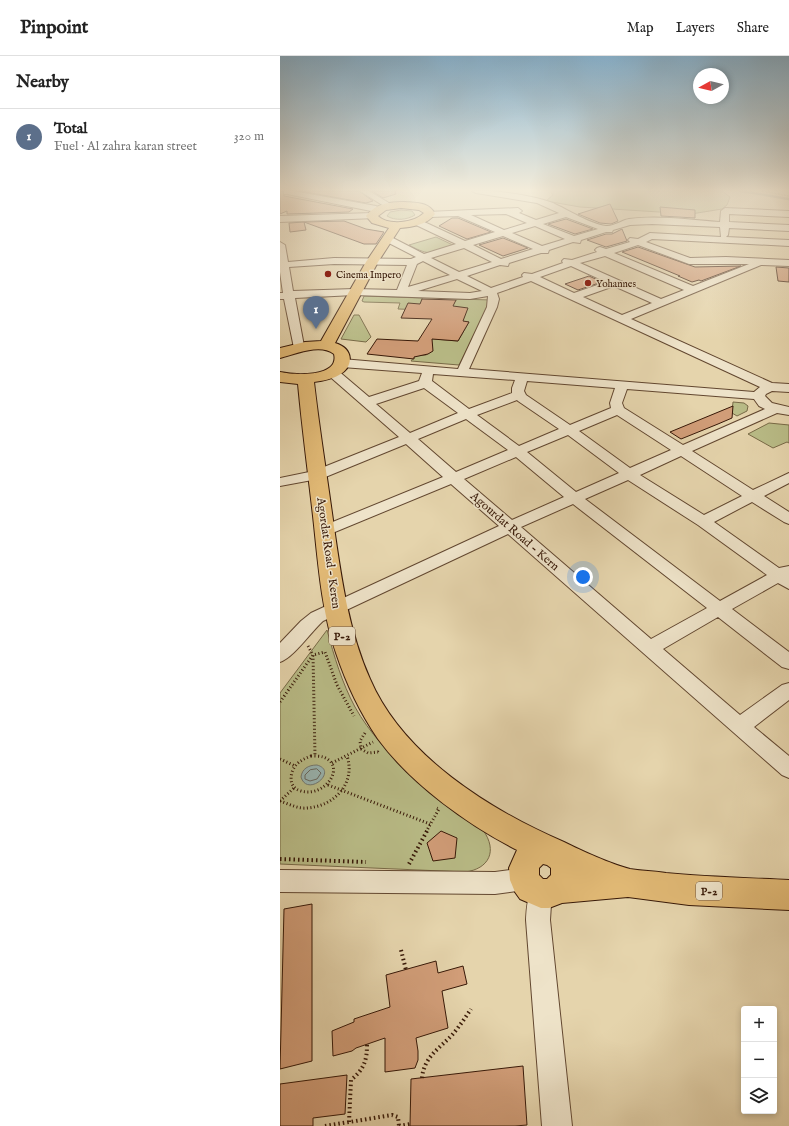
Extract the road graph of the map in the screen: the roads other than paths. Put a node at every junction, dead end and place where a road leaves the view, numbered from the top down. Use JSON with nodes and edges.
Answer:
{"nodes":[{"id":1,"x":387,"y":241,"type":"edge"},
{"id":2,"x":392,"y":241,"type":"edge"},
{"id":3,"x":456,"y":241,"type":"edge"},
{"id":4,"x":478,"y":241,"type":"edge"},
{"id":5,"x":522,"y":241,"type":"edge"},
{"id":6,"x":567,"y":241,"type":"edge"},
{"id":7,"x":577,"y":241,"type":"edge"},
{"id":8,"x":676,"y":241,"type":"edge"},
{"id":9,"x":725,"y":241,"type":"edge"},
{"id":10,"x":764,"y":241,"type":"edge"},
{"id":11,"x":639,"y":242,"type":"joint"},
{"id":12,"x":789,"y":243,"type":"edge"},
{"id":13,"x":280,"y":245,"type":"edge"},
{"id":14,"x":464,"y":245,"type":"junction"},
{"id":15,"x":541,"y":249,"type":"junction"},
{"id":16,"x":725,"y":250,"type":"junction"},
{"id":17,"x":764,"y":251,"type":"junction"},
{"id":18,"x":605,"y":252,"type":"junction"},
{"id":19,"x":422,"y":257,"type":"junction"},
{"id":20,"x":696,"y":261,"type":"junction"},
{"id":21,"x":372,"y":262,"type":"junction"},
{"id":22,"x":413,"y":262,"type":"junction"},
{"id":23,"x":500,"y":262,"type":"junction"},
{"id":24,"x":572,"y":263,"type":"junction"},
{"id":25,"x":789,"y":263,"type":"edge"},
{"id":26,"x":282,"y":265,"type":"edge"},
{"id":27,"x":458,"y":275,"type":"junction"},
{"id":28,"x":659,"y":275,"type":"junction"},
{"id":29,"x":531,"y":277,"type":"junction"},
{"id":30,"x":616,"y":282,"type":"junction"},
{"id":31,"x":694,"y":290,"type":"junction"},
{"id":32,"x":354,"y":292,"type":"junction"},
{"id":33,"x":491,"y":292,"type":"junction"},
{"id":34,"x":401,"y":293,"type":"junction"},
{"id":35,"x":284,"y":296,"type":"edge"},
{"id":36,"x":575,"y":296,"type":"junction"},
{"id":37,"x":661,"y":303,"type":"junction"},
{"id":38,"x":622,"y":318,"type":"junction"},
{"id":39,"x":298,"y":346,"type":"junction"},
{"id":40,"x":326,"y":346,"type":"junction"},
{"id":41,"x":280,"y":353,"type":"edge"},
{"id":42,"x":337,"y":367,"type":"junction"},
{"id":43,"x":462,"y":372,"type":"junction"},
{"id":44,"x":427,"y":376,"type":"junction"},
{"id":45,"x":280,"y":377,"type":"edge"},
{"id":46,"x":523,"y":377,"type":"junction"},
{"id":47,"x":306,"y":379,"type":"junction"},
{"id":48,"x":622,"y":385,"type":"junction"},
{"id":49,"x":770,"y":387,"type":"junction"},
{"id":50,"x":788,"y":387,"type":"edge"},
{"id":51,"x":519,"y":395,"type":"junction"},
{"id":52,"x":759,"y":396,"type":"junction"},
{"id":53,"x":368,"y":402,"type":"junction"},
{"id":54,"x":618,"y":410,"type":"junction"},
{"id":55,"x":782,"y":410,"type":"edge"},
{"id":56,"x":467,"y":414,"type":"junction"},
{"id":57,"x":569,"y":430,"type":"junction"},
{"id":58,"x":410,"y":438,"type":"junction"},
{"id":59,"x":517,"y":451,"type":"junction"},
{"id":60,"x":681,"y":451,"type":"junction"},
{"id":61,"x":629,"y":474,"type":"junction"},
{"id":62,"x":318,"y":475,"type":"junction"},
{"id":63,"x":453,"y":476,"type":"junction"},
{"id":64,"x":789,"y":477,"type":"edge"},
{"id":65,"x":280,"y":482,"type":"edge"},
{"id":66,"x":752,"y":496,"type":"junction"},
{"id":67,"x":574,"y":498,"type":"junction"},
{"id":68,"x":789,"y":519,"type":"edge"},
{"id":69,"x":703,"y":522,"type":"junction"},
{"id":70,"x":510,"y":527,"type":"junction"},
{"id":71,"x":324,"y":530,"type":"junction"},
{"id":72,"x":786,"y":576,"type":"edge"},
{"id":73,"x":336,"y":608,"type":"junction"},
{"id":74,"x":721,"y":609,"type":"junction"},
{"id":75,"x":649,"y":648,"type":"junction"},
{"id":76,"x":280,"y":655,"type":"edge"},
{"id":77,"x":789,"y":662,"type":"edge"},
{"id":78,"x":789,"y":690,"type":"edge"},
{"id":79,"x":740,"y":726,"type":"junction"},
{"id":80,"x":789,"y":769,"type":"edge"},
{"id":81,"x":505,"y":829,"type":"junction"},
{"id":82,"x":556,"y":854,"type":"junction"},
{"id":83,"x":280,"y":881,"type":"edge"},
{"id":84,"x":628,"y":883,"type":"junction"},
{"id":85,"x":537,"y":884,"type":"junction"},
{"id":86,"x":789,"y":895,"type":"edge"},
{"id":87,"x":557,"y":1126,"type":"edge"}],
"edges":[{"from":1,"to":21,"type":"highway"},
{"from":2,"to":19,"type":"street"},
{"from":3,"to":14,"type":"street"},
{"from":4,"to":14,"type":"street"},
{"from":5,"to":15,"type":"street"},
{"from":6,"to":15,"type":"street"},
{"from":7,"to":18,"type":"street"},
{"from":8,"to":16,"type":"street"},
{"from":9,"to":16,"type":"street"},
{"from":10,"to":17,"type":"street"},
{"from":11,"to":18,"type":"street"},
{"from":11,"to":20,"type":"street"},
{"from":12,"to":17,"type":"street"},
{"from":13,"to":26,"type":"street"},
{"from":14,"to":19,"type":"street"},
{"from":14,"to":23,"type":"street"},
{"from":15,"to":23,"type":"street"},
{"from":15,"to":24,"type":"street"},
{"from":16,"to":17,"type":"street"},
{"from":16,"to":17,"type":"street"},
{"from":16,"to":20,"type":"street"},
{"from":17,"to":25,"type":"street"},
{"from":17,"to":31,"type":"street"},
{"from":18,"to":24,"type":"street"},
{"from":18,"to":28,"type":"street"},
{"from":19,"to":22,"type":"street"},
{"from":19,"to":27,"type":"street"},
{"from":20,"to":28,"type":"street"},
{"from":21,"to":22,"type":"street"},
{"from":21,"to":26,"type":"street"},
{"from":21,"to":32,"type":"highway"},
{"from":22,"to":34,"type":"street"},
{"from":23,"to":27,"type":"street"},
{"from":23,"to":29,"type":"street"},
{"from":24,"to":29,"type":"street"},
{"from":24,"to":30,"type":"street"},
{"from":26,"to":35,"type":"street"},
{"from":27,"to":33,"type":"street"},
{"from":27,"to":34,"type":"street"},
{"from":28,"to":31,"type":"street"},
{"from":29,"to":33,"type":"street"},
{"from":29,"to":36,"type":"street"},
{"from":30,"to":36,"type":"street"},
{"from":30,"to":37,"type":"street"},
{"from":31,"to":37,"type":"street"},
{"from":32,"to":34,"type":"street"},
{"from":32,"to":35,"type":"street"},
{"from":32,"to":40,"type":"highway"},
{"from":33,"to":34,"type":"street"},
{"from":33,"to":43,"type":"street"},
{"from":35,"to":39,"type":"street"},
{"from":36,"to":38,"type":"street"},
{"from":37,"to":38,"type":"street"},
{"from":38,"to":49,"type":"street"},
{"from":39,"to":40,"type":"highway"},
{"from":39,"to":41,"type":"highway"},
{"from":40,"to":42,"type":"highway"},
{"from":42,"to":44,"type":"street"},
{"from":42,"to":47,"type":"highway"},
{"from":42,"to":53,"type":"street","name":"Agourdat Road - Kern"},
{"from":43,"to":44,"type":"street"},
{"from":43,"to":46,"type":"street"},
{"from":44,"to":53,"type":"street"},
{"from":44,"to":56,"type":"street"},
{"from":45,"to":47,"type":"highway"},
{"from":46,"to":48,"type":"street"},
{"from":46,"to":51,"type":"street"},
{"from":47,"to":62,"type":"highway","name":"Agordat Road - Keren","number":"P-2"},
{"from":48,"to":52,"type":"street"},
{"from":48,"to":54,"type":"street"},
{"from":49,"to":50,"type":"street"},
{"from":49,"to":52,"type":"street"},
{"from":51,"to":56,"type":"street"},
{"from":51,"to":57,"type":"street"},
{"from":52,"to":55,"type":"street"},
{"from":53,"to":58,"type":"street","name":"Agourdat Road - Kern"},
{"from":54,"to":57,"type":"street"},
{"from":54,"to":60,"type":"street"},
{"from":55,"to":60,"type":"street"},
{"from":56,"to":58,"type":"street"},
{"from":56,"to":59,"type":"street"},
{"from":57,"to":59,"type":"street"},
{"from":57,"to":61,"type":"street"},
{"from":58,"to":62,"type":"street"},
{"from":58,"to":63,"type":"street","name":"Agourdat Road - Kern"},
{"from":59,"to":63,"type":"street"},
{"from":59,"to":67,"type":"street"},
{"from":60,"to":61,"type":"street"},
{"from":60,"to":66,"type":"street"},
{"from":61,"to":67,"type":"street"},
{"from":61,"to":69,"type":"street"},
{"from":62,"to":65,"type":"street"},
{"from":62,"to":71,"type":"highway","name":"Agordat Road - Keren","number":"P-2"},
{"from":63,"to":70,"type":"street","name":"Agourdat Road - Kern"},
{"from":63,"to":71,"type":"street"},
{"from":64,"to":66,"type":"street"},
{"from":66,"to":68,"type":"street"},
{"from":66,"to":69,"type":"street"},
{"from":67,"to":70,"type":"street"},
{"from":67,"to":74,"type":"street"},
{"from":69,"to":72,"type":"street"},
{"from":70,"to":73,"type":"street"},
{"from":70,"to":75,"type":"street","name":"Agourdat Road - Kern"},
{"from":71,"to":73,"type":"highway","name":"Agordat Road - Keren","number":"P-2"},
{"from":72,"to":74,"type":"street"},
{"from":73,"to":76,"type":"street"},
{"from":73,"to":81,"type":"highway","name":"Agordat Road - Keren","number":"P-2"},
{"from":74,"to":75,"type":"street"},
{"from":74,"to":77,"type":"street"},
{"from":75,"to":79,"type":"street","name":"Agourdat Road - Kern"},
{"from":78,"to":79,"type":"street"},
{"from":79,"to":80,"type":"street","name":"Agourdat Road - Kern"},
{"from":81,"to":82,"type":"highway","name":"Agordat Road - Keren","number":"P-2"},
{"from":81,"to":85,"type":"highway"},
{"from":82,"to":84,"type":"highway","name":"Agordat Road - Keren","number":"P-2"},
{"from":82,"to":85,"type":"highway","number":"P-2"},
{"from":82,"to":85,"type":"highway"},
{"from":83,"to":85,"type":"street"},
{"from":84,"to":85,"type":"highway","number":"P-2"},
{"from":84,"to":86,"type":"highway","name":"Agordat Road - Keren","number":"P-2"},
{"from":85,"to":87,"type":"street"}]}
